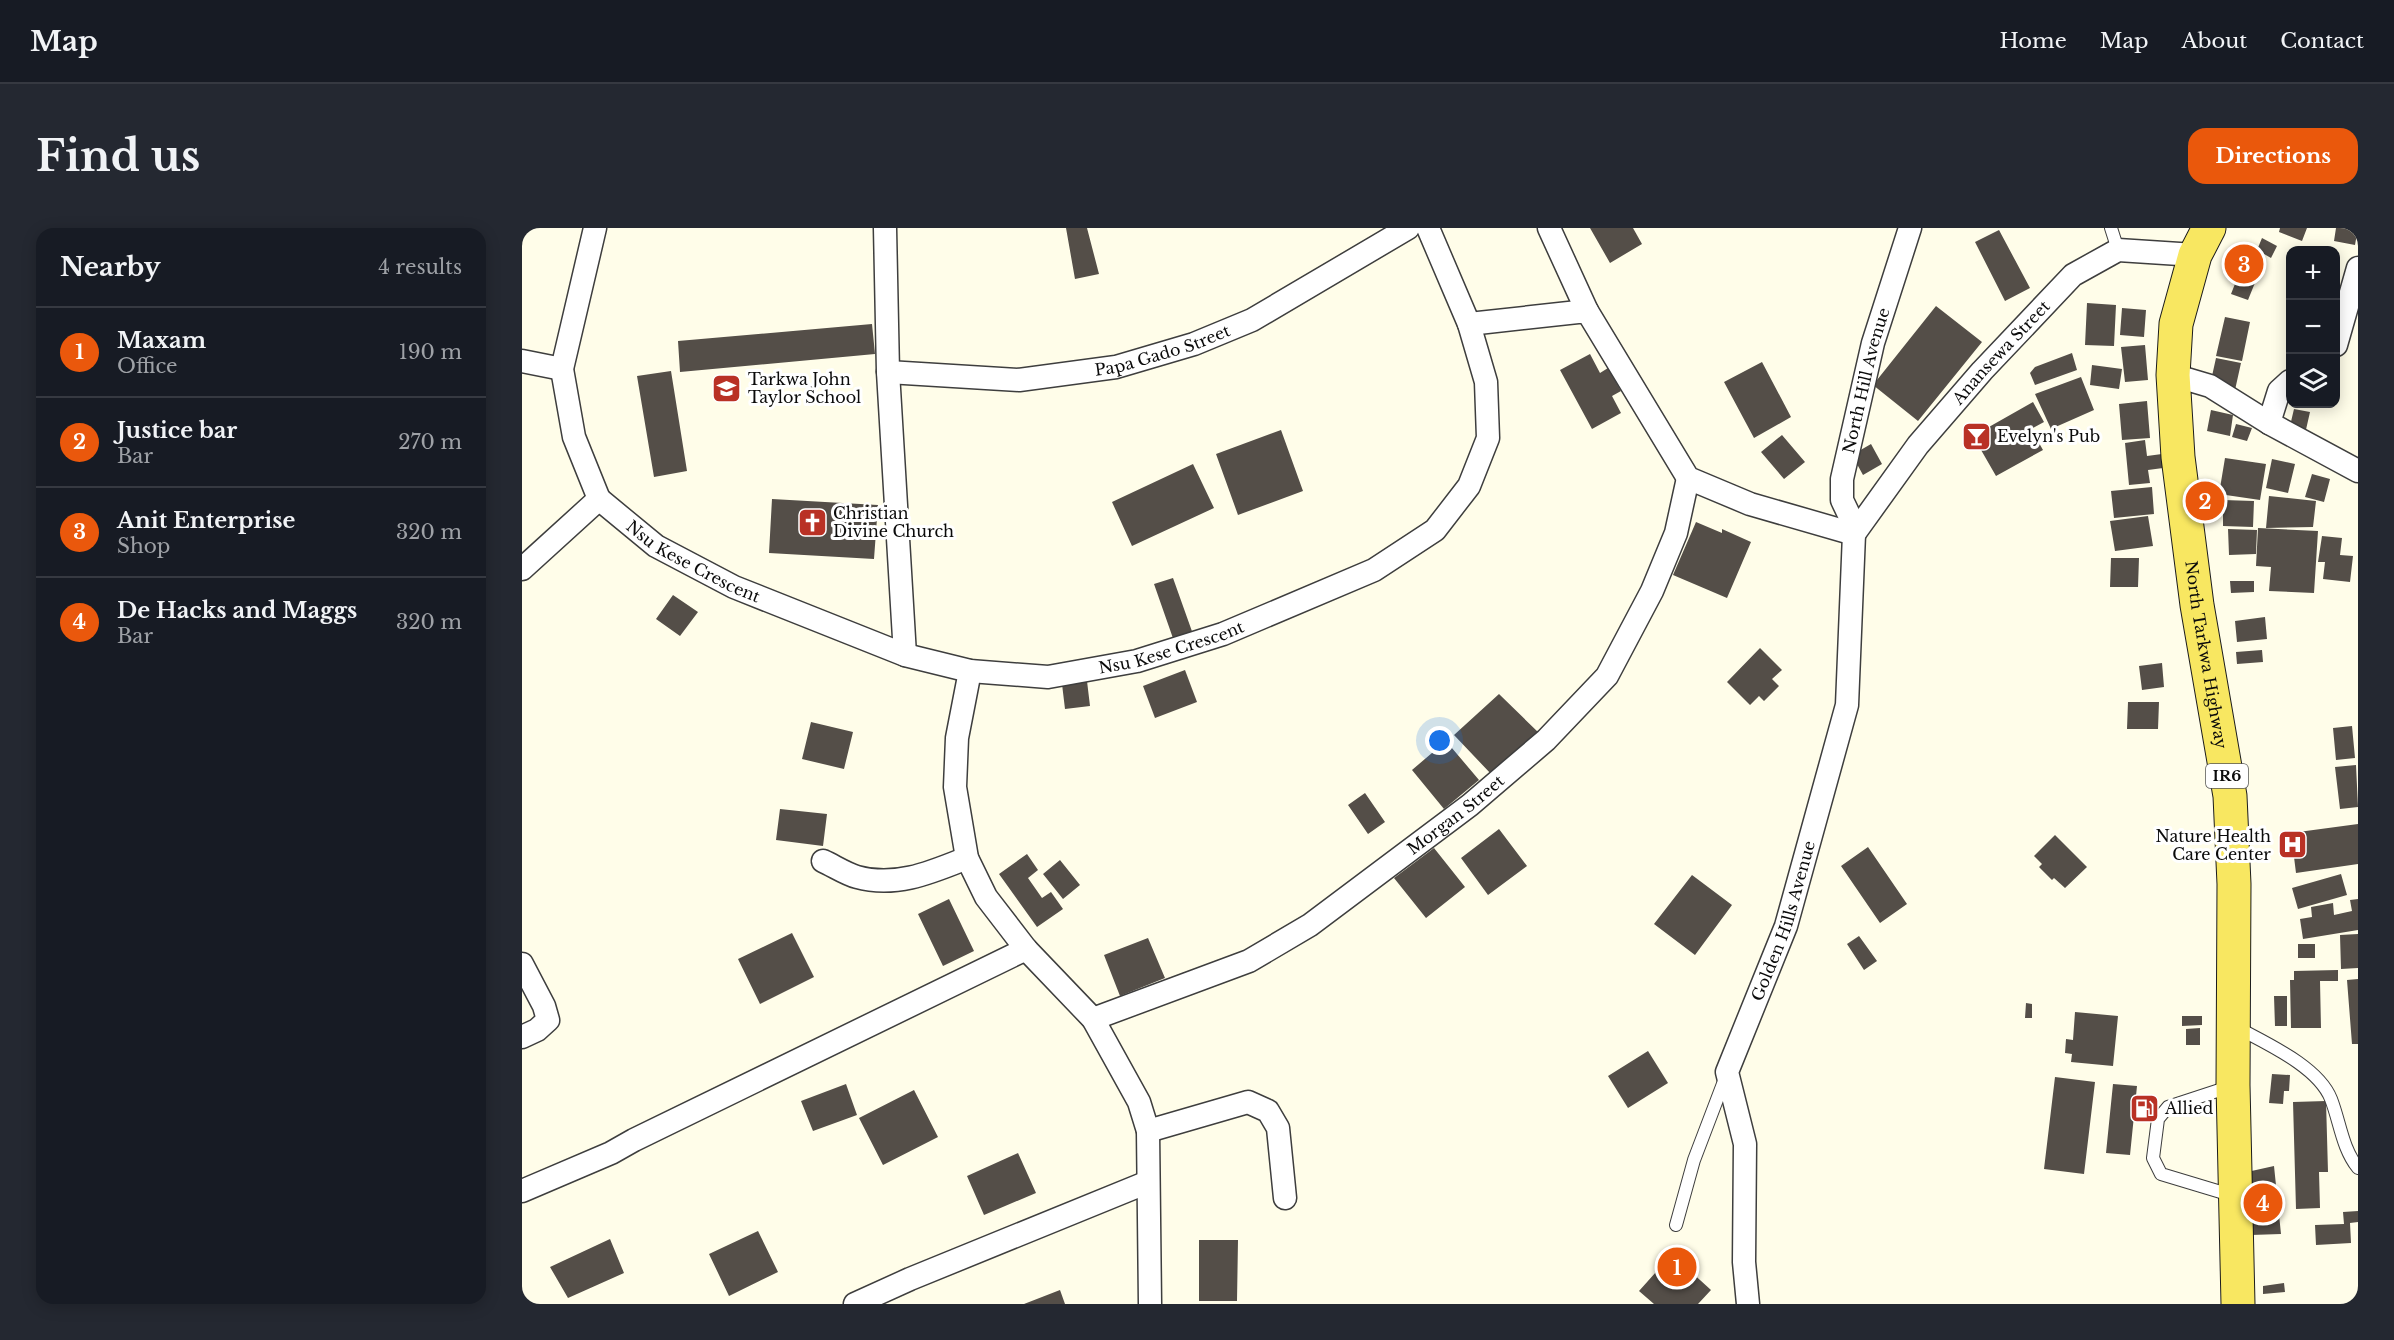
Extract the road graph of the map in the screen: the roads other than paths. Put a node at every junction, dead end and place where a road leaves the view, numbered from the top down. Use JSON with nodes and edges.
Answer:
{"nodes":[{"id":1,"x":595,"y":228,"type":"edge"},
{"id":2,"x":885,"y":228,"type":"edge"},
{"id":3,"x":1408,"y":228,"type":"edge"},
{"id":4,"x":1428,"y":228,"type":"edge"},
{"id":5,"x":1549,"y":228,"type":"edge"},
{"id":6,"x":1910,"y":228,"type":"edge"},
{"id":7,"x":2111,"y":228,"type":"edge"},
{"id":8,"x":2202,"y":241,"type":"edge"},
{"id":9,"x":2118,"y":250,"type":"junction"},
{"id":10,"x":2358,"y":268,"type":"edge"},
{"id":11,"x":1587,"y":311,"type":"junction"},
{"id":12,"x":1469,"y":324,"type":"junction"},
{"id":13,"x":2340,"y":331,"type":"edge"},
{"id":14,"x":522,"y":361,"type":"edge"},
{"id":15,"x":562,"y":369,"type":"junction"},
{"id":16,"x":888,"y":372,"type":"junction"},
{"id":17,"x":2173,"y":375,"type":"junction"},
{"id":18,"x":2286,"y":385,"type":"edge"},
{"id":19,"x":2269,"y":423,"type":"junction"},
{"id":20,"x":2358,"y":471,"type":"edge"},
{"id":21,"x":1688,"y":478,"type":"junction"},
{"id":22,"x":599,"y":499,"type":"junction"},
{"id":23,"x":1854,"y":534,"type":"junction"},
{"id":24,"x":522,"y":569,"type":"edge"},
{"id":25,"x":905,"y":655,"type":"junction"},
{"id":26,"x":970,"y":671,"type":"junction"},
{"id":27,"x":967,"y":858,"type":"junction"},
{"id":28,"x":823,"y":861,"type":"dead end"},
{"id":29,"x":1026,"y":949,"type":"junction"},
{"id":30,"x":522,"y":964,"type":"edge"},
{"id":31,"x":1093,"y":1019,"type":"junction"},
{"id":32,"x":2234,"y":1026,"type":"junction"},
{"id":33,"x":522,"y":1037,"type":"edge"},
{"id":34,"x":1727,"y":1072,"type":"junction"},
{"id":35,"x":2233,"y":1085,"type":"junction"},
{"id":36,"x":1148,"y":1131,"type":"junction"},
{"id":37,"x":2358,"y":1168,"type":"edge"},
{"id":38,"x":1148,"y":1182,"type":"junction"},
{"id":39,"x":522,"y":1191,"type":"edge"},
{"id":40,"x":2237,"y":1197,"type":"junction"},
{"id":41,"x":1285,"y":1198,"type":"dead end"},
{"id":42,"x":1676,"y":1225,"type":"dead end"},
{"id":43,"x":855,"y":1304,"type":"edge"},
{"id":44,"x":1150,"y":1304,"type":"edge"},
{"id":45,"x":1748,"y":1304,"type":"edge"},
{"id":46,"x":2238,"y":1304,"type":"edge"}],
"edges":[{"from":1,"to":15,"type":"street"},
{"from":2,"to":16,"type":"street"},
{"from":3,"to":16,"type":"street","name":"Papa Gado Street"},
{"from":4,"to":12,"type":"street","name":"Nsu Kese Crescent"},
{"from":5,"to":11,"type":"street"},
{"from":6,"to":23,"type":"street","name":"North Hill Avenue"},
{"from":7,"to":9,"type":"lane"},
{"from":8,"to":9,"type":"street"},
{"from":8,"to":17,"type":"main road","name":"North Tarkwa Highway","number":"IR6"},
{"from":9,"to":23,"type":"street","name":"Anansewa Street"},
{"from":10,"to":13,"type":"street"},
{"from":11,"to":12,"type":"street"},
{"from":11,"to":21,"type":"street"},
{"from":12,"to":26,"type":"street","name":"Nsu Kese Crescent"},
{"from":14,"to":15,"type":"street"},
{"from":15,"to":22,"type":"street"},
{"from":16,"to":25,"type":"street"},
{"from":17,"to":19,"type":"street"},
{"from":17,"to":32,"type":"main road","name":"North Tarkwa Highway","number":"IR6"},
{"from":18,"to":19,"type":"street"},
{"from":19,"to":20,"type":"street"},
{"from":21,"to":23,"type":"street"},
{"from":21,"to":31,"type":"street","name":"Morgan Street"},
{"from":22,"to":24,"type":"street"},
{"from":22,"to":25,"type":"street","name":"Nsu Kese Crescent"},
{"from":23,"to":34,"type":"street","name":"Golden Hills Avenue"},
{"from":25,"to":26,"type":"street","name":"Nsu Kese Crescent"},
{"from":26,"to":27,"type":"street"},
{"from":27,"to":28,"type":"street"},
{"from":27,"to":29,"type":"street"},
{"from":29,"to":31,"type":"street"},
{"from":29,"to":39,"type":"street"},
{"from":30,"to":33,"type":"street"},
{"from":31,"to":36,"type":"street"},
{"from":32,"to":35,"type":"main road","name":"North Tarkwa Highway","number":"IR6"},
{"from":32,"to":37,"type":"lane"},
{"from":34,"to":42,"type":"lane"},
{"from":34,"to":45,"type":"street"},
{"from":35,"to":40,"type":"main road","name":"North Tarkwa Highway","number":"IR6"},
{"from":35,"to":40,"type":"lane"},
{"from":36,"to":38,"type":"street"},
{"from":36,"to":41,"type":"street"},
{"from":38,"to":43,"type":"street"},
{"from":38,"to":44,"type":"street"},
{"from":40,"to":46,"type":"main road","name":"North Tarkwa Highway","number":"IR6"}]}
